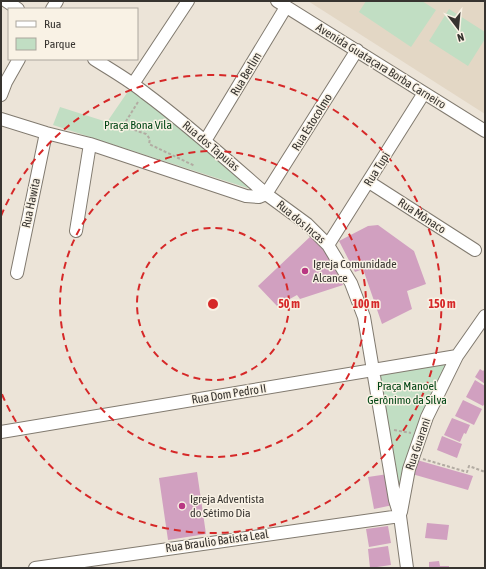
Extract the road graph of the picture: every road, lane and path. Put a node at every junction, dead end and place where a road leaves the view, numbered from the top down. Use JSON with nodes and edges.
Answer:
{"nodes":[{"id":1,"x":6,"y":1,"type":"edge"},
{"id":2,"x":188,"y":1,"type":"edge"},
{"id":3,"x":282,"y":4,"type":"edge"},
{"id":4,"x":16,"y":8,"type":"edge"},
{"id":5,"x":357,"y":50,"type":"junction"},
{"id":6,"x":18,"y":60,"type":"edge"},
{"id":7,"x":96,"y":60,"type":"edge"},
{"id":8,"x":133,"y":84,"type":"junction"},
{"id":9,"x":144,"y":92,"type":"junction"},
{"id":10,"x":424,"y":93,"type":"junction"},
{"id":11,"x":1,"y":95,"type":"edge"},
{"id":12,"x":1,"y":119,"type":"edge"},
{"id":13,"x":485,"y":131,"type":"edge"},
{"id":14,"x":46,"y":133,"type":"junction"},
{"id":15,"x":205,"y":141,"type":"junction"},
{"id":16,"x":90,"y":144,"type":"junction"},
{"id":17,"x":197,"y":168,"type":"dead end"},
{"id":18,"x":369,"y":182,"type":"junction"},
{"id":19,"x":266,"y":194,"type":"junction"},
{"id":20,"x":76,"y":231,"type":"dead end"},
{"id":21,"x":328,"y":245,"type":"junction"},
{"id":22,"x":475,"y":250,"type":"dead end"},
{"id":23,"x":17,"y":273,"type":"dead end"},
{"id":24,"x":485,"y":316,"type":"edge"},
{"id":25,"x":457,"y":356,"type":"junction"},
{"id":26,"x":373,"y":370,"type":"junction"},
{"id":27,"x":388,"y":430,"type":"dead end"},
{"id":28,"x":1,"y":432,"type":"edge"},
{"id":29,"x":413,"y":433,"type":"dead end"},
{"id":30,"x":413,"y":455,"type":"junction"},
{"id":31,"x":485,"y":472,"type":"edge"},
{"id":32,"x":400,"y":516,"type":"junction"},
{"id":33,"x":34,"y":568,"type":"edge"},
{"id":34,"x":407,"y":568,"type":"edge"}],
"edges":[{"from":1,"to":4,"type":"street"},
{"from":2,"to":8,"type":"street"},
{"from":3,"to":5,"type":"street","name":"Avenida Guataçara Borba Carneiro"},
{"from":3,"to":15,"type":"street","name":"Rua Berlim"},
{"from":5,"to":10,"type":"street","name":"Avenida Guataçara Borba Carneiro"},
{"from":5,"to":19,"type":"street","name":"Rua Estocolmo"},
{"from":6,"to":11,"type":"street"},
{"from":7,"to":8,"type":"street","name":"Rua dos Tapuias"},
{"from":8,"to":9,"type":"street","name":"Rua dos Tapuias"},
{"from":9,"to":15,"type":"street","name":"Rua dos Tapuias"},
{"from":9,"to":17,"type":"path"},
{"from":10,"to":13,"type":"street","name":"Avenida Guataçara Borba Carneiro"},
{"from":10,"to":18,"type":"street","name":"Rua Tupi"},
{"from":12,"to":14,"type":"street","name":"Rua dos Incas"},
{"from":14,"to":16,"type":"street","name":"Rua dos Incas"},
{"from":14,"to":23,"type":"street","name":"Rua Hawita"},
{"from":15,"to":19,"type":"street","name":"Rua dos Tapuias"},
{"from":16,"to":19,"type":"street","name":"Rua dos Incas"},
{"from":16,"to":20,"type":"street"},
{"from":18,"to":21,"type":"street","name":"Rua Tupi"},
{"from":18,"to":22,"type":"street","name":"Rua Mônaco"},
{"from":19,"to":21,"type":"street","name":"Rua dos Incas"},
{"from":21,"to":26,"type":"street","name":"Rua dos Incas"},
{"from":24,"to":25,"type":"street","name":"Rua Guarani"},
{"from":25,"to":26,"type":"street","name":"Rua Dom Pedro II"},
{"from":25,"to":30,"type":"street","name":"Rua Guarani"},
{"from":26,"to":28,"type":"street","name":"Rua Dom Pedro II"},
{"from":26,"to":32,"type":"street","name":"Rua dos Incas"},
{"from":27,"to":29,"type":"path"},
{"from":30,"to":31,"type":"path"},
{"from":30,"to":32,"type":"street","name":"Rua Guarani"},
{"from":32,"to":33,"type":"street","name":"Rua Braulio Batista Leal"},
{"from":32,"to":34,"type":"street","name":"Rua dos Incas"}]}
